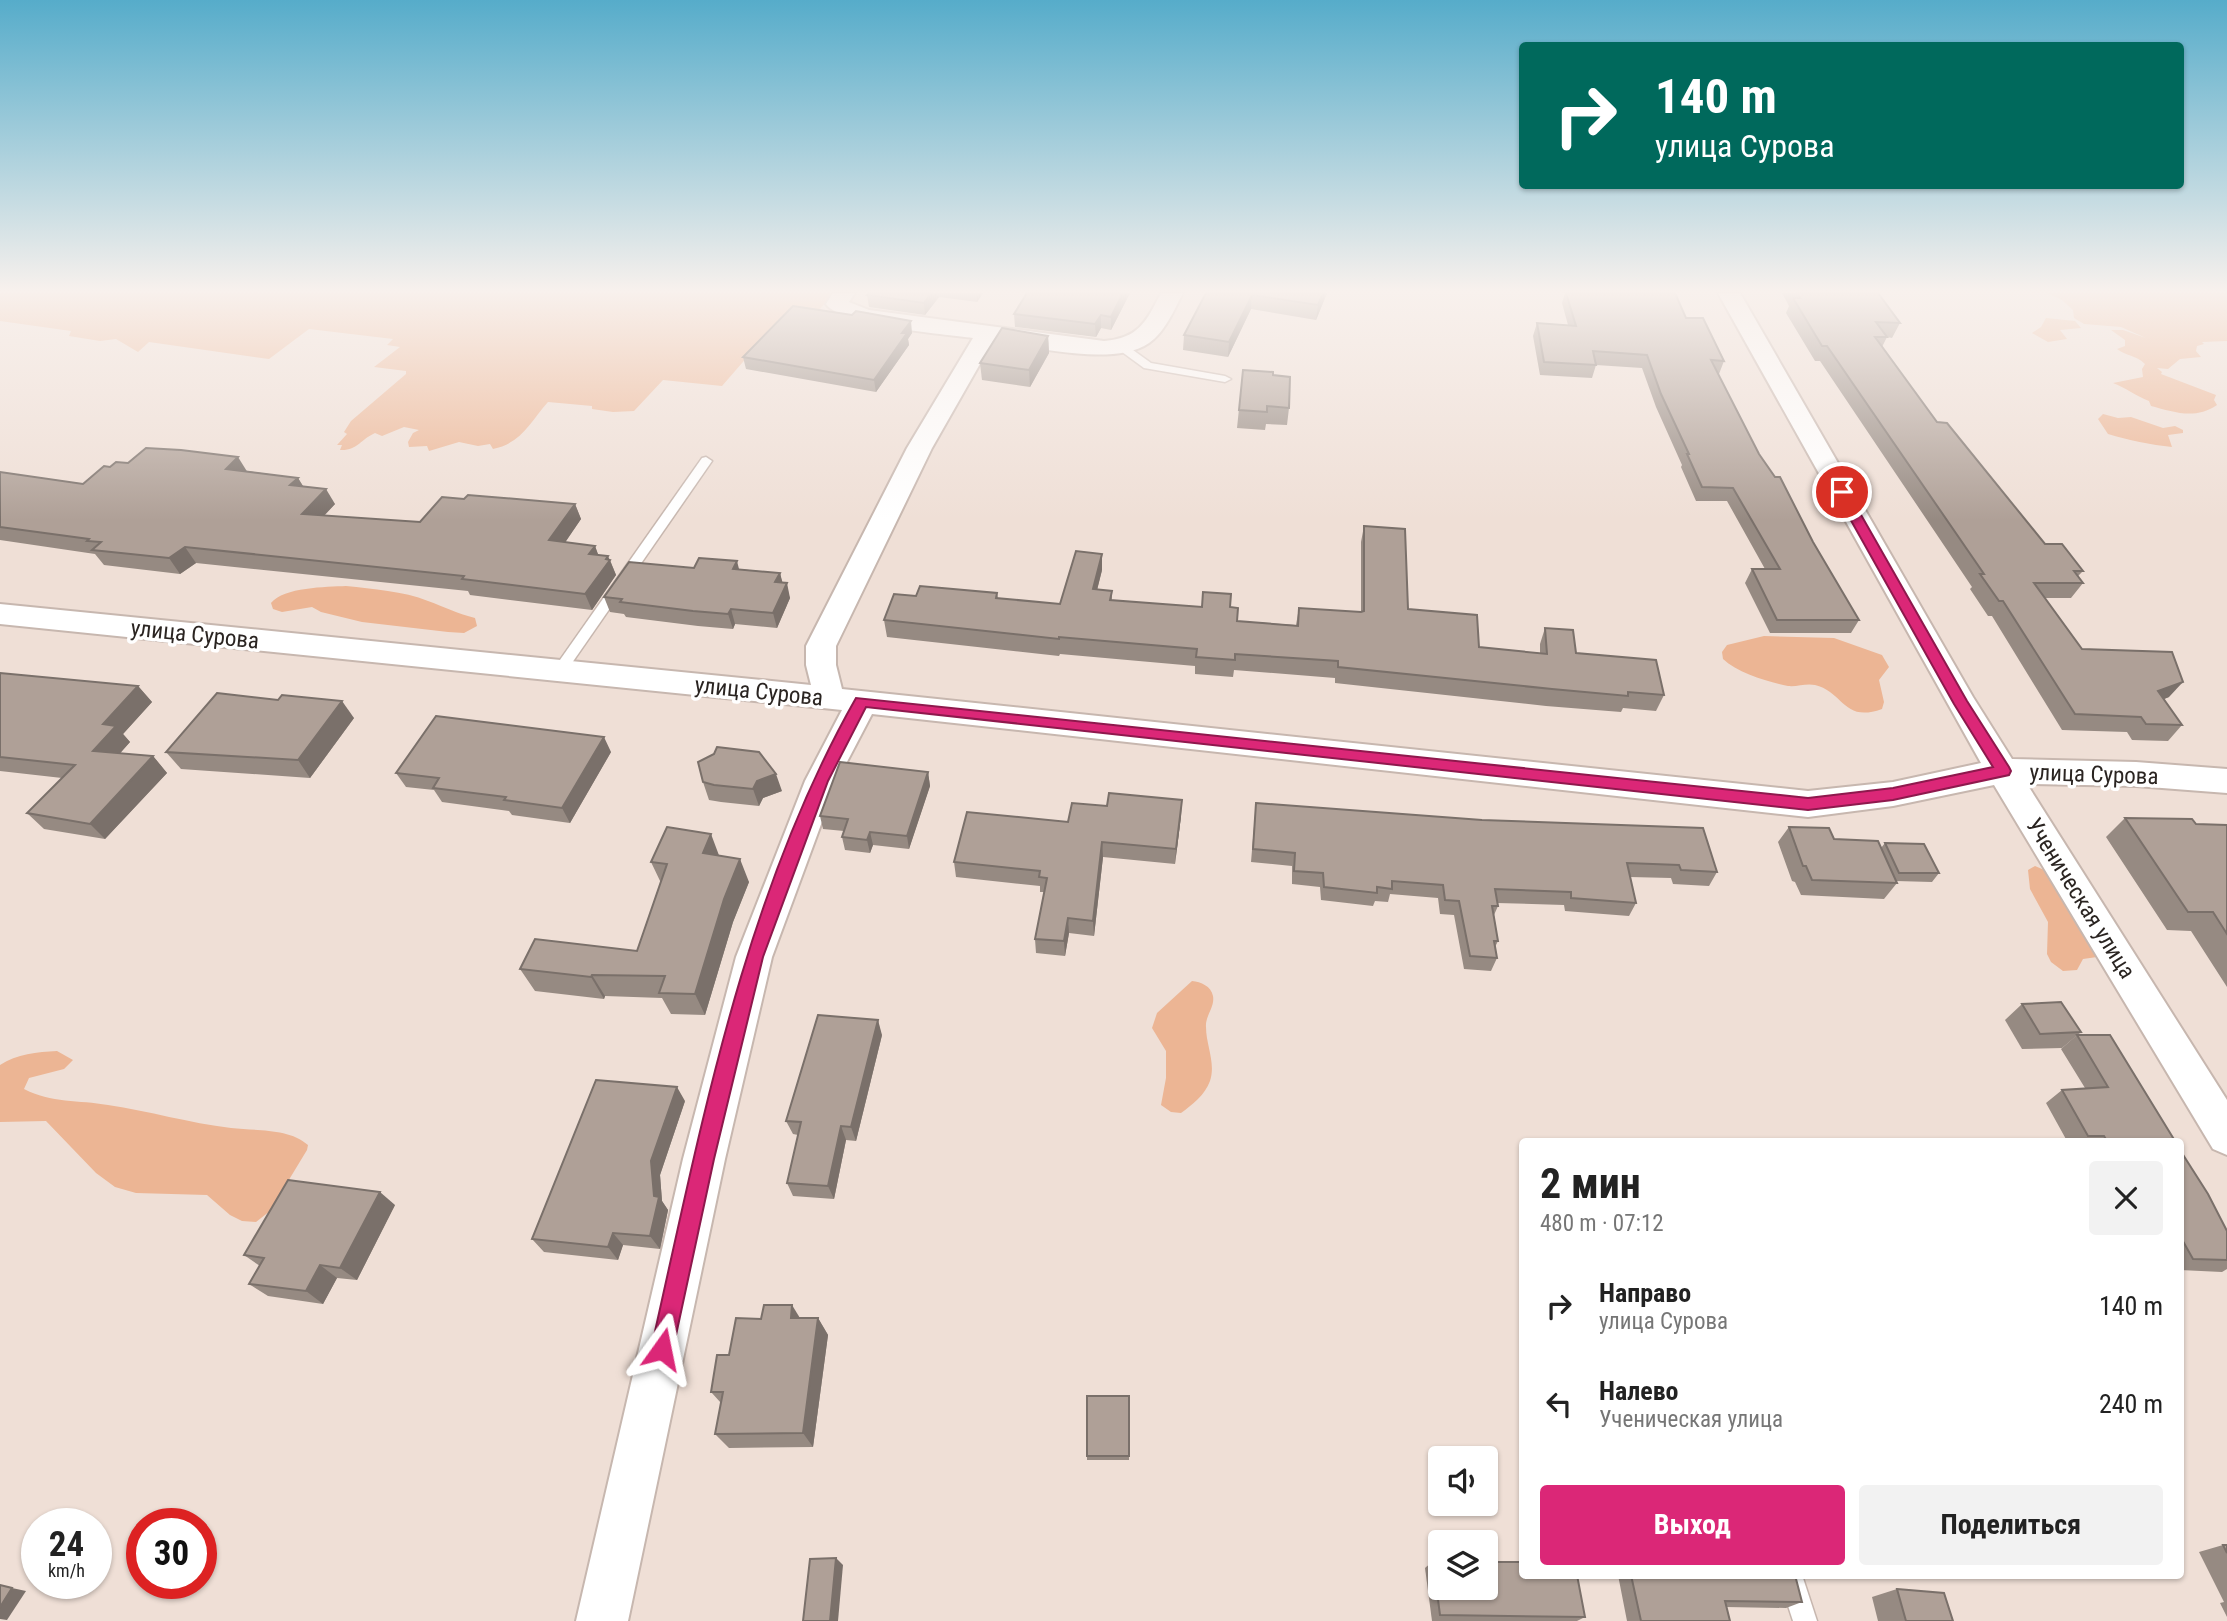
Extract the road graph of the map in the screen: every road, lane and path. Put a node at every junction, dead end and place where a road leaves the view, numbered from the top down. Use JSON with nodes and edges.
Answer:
{"nodes":[{"id":1,"x":964,"y":369,"type":"edge"},
{"id":2,"x":1164,"y":369,"type":"edge"},
{"id":3,"x":1773,"y":369,"type":"edge"},
{"id":4,"x":1225,"y":379,"type":"dead end"},
{"id":5,"x":706,"y":461,"type":"dead end"},
{"id":6,"x":0,"y":614,"type":"edge"},
{"id":7,"x":560,"y":670,"type":"junction"},
{"id":8,"x":845,"y":700,"type":"junction"},
{"id":9,"x":2003,"y":771,"type":"junction"},
{"id":10,"x":2227,"y":780,"type":"edge"},
{"id":11,"x":2227,"y":1136,"type":"edge"},
{"id":12,"x":1791,"y":1579,"type":"edge"},
{"id":13,"x":602,"y":1621,"type":"edge"},
{"id":14,"x":1805,"y":1621,"type":"edge"}],
"edges":[{"from":1,"to":8,"type":"street"},
{"from":2,"to":4,"type":"lane"},
{"from":3,"to":9,"type":"street","name":"Ученическая улица"},
{"from":5,"to":7,"type":"lane"},
{"from":6,"to":7,"type":"street","name":"улица Сурова"},
{"from":7,"to":8,"type":"street","name":"улица Сурова"},
{"from":8,"to":9,"type":"street","name":"улица Сурова"},
{"from":8,"to":13,"type":"street"},
{"from":9,"to":10,"type":"street","name":"улица Сурова"},
{"from":9,"to":11,"type":"street","name":"Ученическая улица"},
{"from":12,"to":14,"type":"lane"}]}
